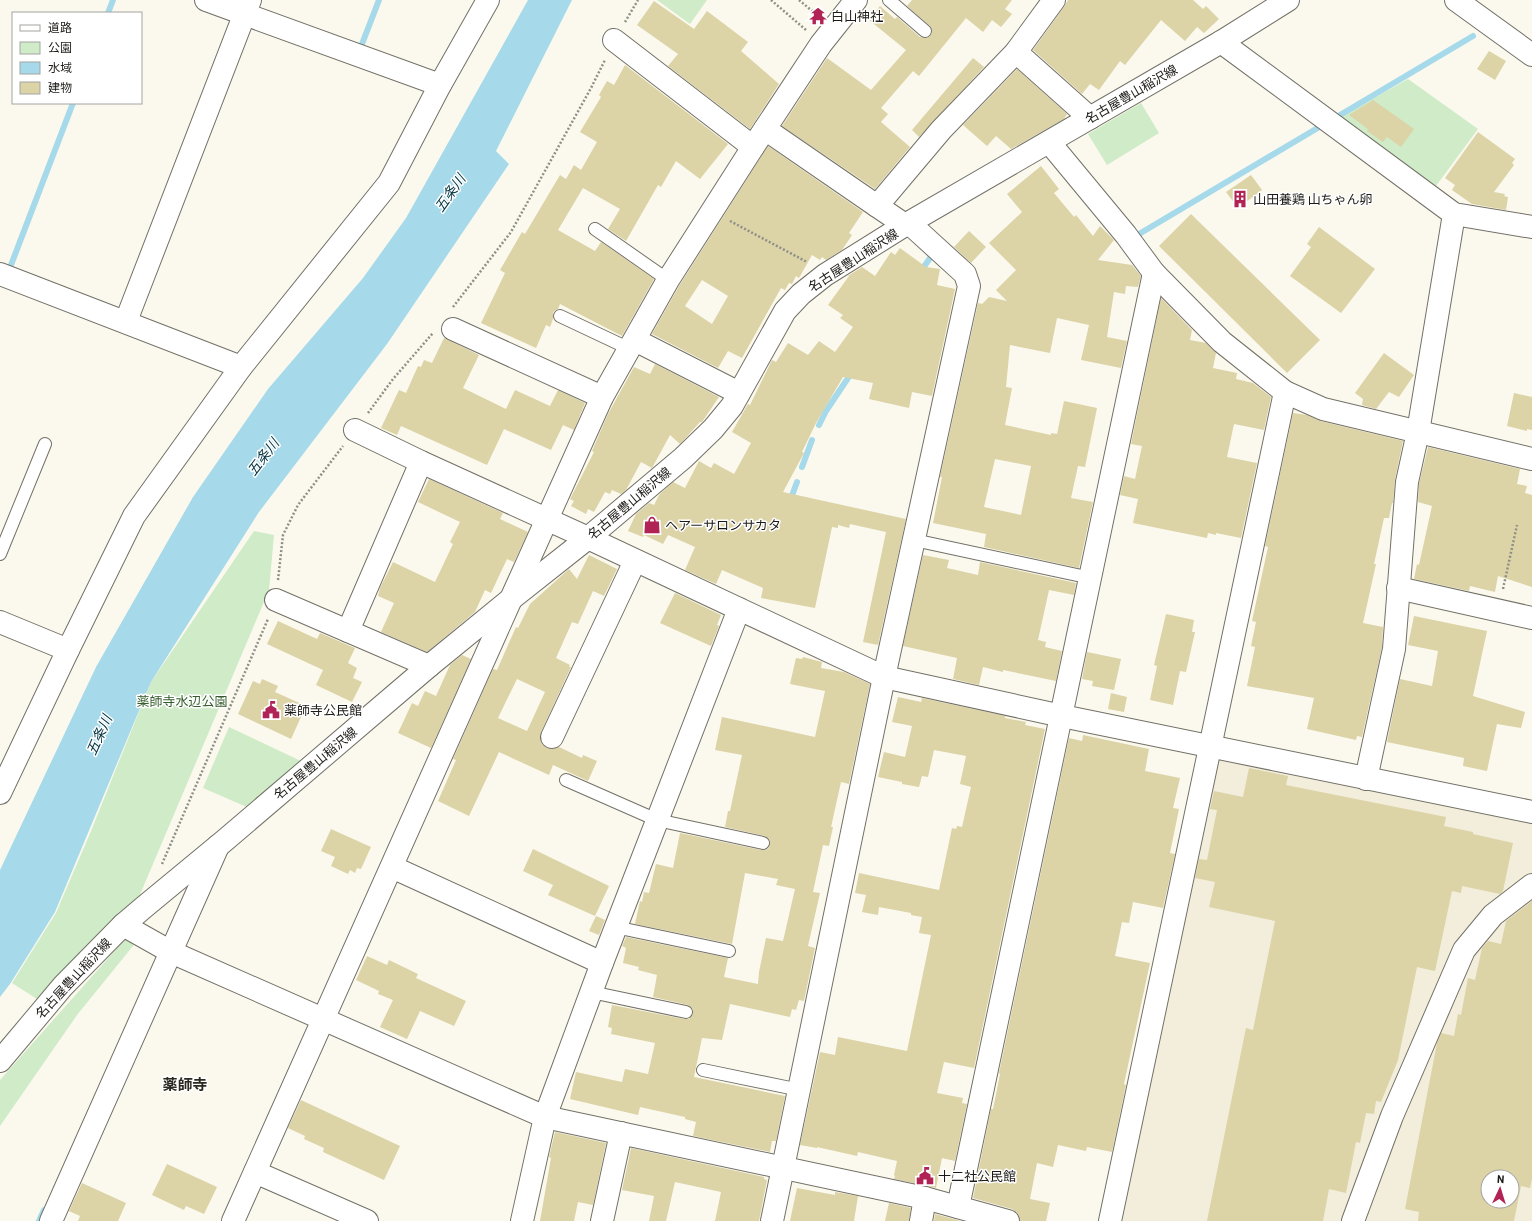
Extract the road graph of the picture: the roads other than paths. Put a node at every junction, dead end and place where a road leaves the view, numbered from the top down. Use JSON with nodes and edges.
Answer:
{"nodes":[{"id":1,"x":206,"y":0,"type":"edge"},
{"id":2,"x":488,"y":0,"type":"edge"},
{"id":3,"x":856,"y":0,"type":"edge"},
{"id":4,"x":889,"y":0,"type":"edge"},
{"id":5,"x":1054,"y":0,"type":"edge"},
{"id":6,"x":1288,"y":0,"type":"edge"},
{"id":7,"x":1456,"y":0,"type":"edge"},
{"id":8,"x":247,"y":7,"type":"edge"},
{"id":9,"x":925,"y":32,"type":"dead end"},
{"id":10,"x":614,"y":40,"type":"dead end"},
{"id":11,"x":1221,"y":42,"type":"junction"},
{"id":12,"x":1016,"y":52,"type":"junction"},
{"id":13,"x":1532,"y":55,"type":"edge"},
{"id":14,"x":440,"y":85,"type":"junction"},
{"id":15,"x":1090,"y":118,"type":"junction"},
{"id":16,"x":759,"y":138,"type":"junction"},
{"id":17,"x":1049,"y":142,"type":"junction"},
{"id":18,"x":877,"y":206,"type":"junction"},
{"id":19,"x":1454,"y":214,"type":"junction"},
{"id":20,"x":907,"y":224,"type":"junction"},
{"id":21,"x":1532,"y":227,"type":"edge"},
{"id":22,"x":595,"y":229,"type":"dead end"},
{"id":23,"x":1154,"y":273,"type":"junction"},
{"id":24,"x":2,"y":280,"type":"edge"},
{"id":25,"x":668,"y":280,"type":"junction"},
{"id":26,"x":560,"y":316,"type":"dead end"},
{"id":27,"x":126,"y":321,"type":"junction"},
{"id":28,"x":453,"y":329,"type":"dead end"},
{"id":29,"x":632,"y":344,"type":"junction"},
{"id":30,"x":241,"y":367,"type":"junction"},
{"id":31,"x":1285,"y":392,"type":"junction"},
{"id":32,"x":739,"y":393,"type":"junction"},
{"id":33,"x":602,"y":397,"type":"junction"},
{"id":34,"x":355,"y":430,"type":"dead end"},
{"id":35,"x":1418,"y":432,"type":"junction"},
{"id":36,"x":45,"y":444,"type":"dead end"},
{"id":37,"x":1532,"y":459,"type":"edge"},
{"id":38,"x":421,"y":462,"type":"junction"},
{"id":39,"x":547,"y":520,"type":"junction"},
{"id":40,"x":588,"y":538,"type":"junction"},
{"id":41,"x":914,"y":540,"type":"junction"},
{"id":42,"x":0,"y":554,"type":"edge"},
{"id":43,"x":635,"y":561,"type":"junction"},
{"id":44,"x":1091,"y":578,"type":"junction"},
{"id":45,"x":1398,"y":588,"type":"junction"},
{"id":46,"x":511,"y":599,"type":"junction"},
{"id":47,"x":276,"y":600,"type":"dead end"},
{"id":48,"x":739,"y":609,"type":"junction"},
{"id":49,"x":1532,"y":618,"type":"edge"},
{"id":50,"x":0,"y":622,"type":"edge"},
{"id":51,"x":348,"y":631,"type":"junction"},
{"id":52,"x":68,"y":650,"type":"junction"},
{"id":53,"x":429,"y":666,"type":"junction"},
{"id":54,"x":884,"y":677,"type":"junction"},
{"id":55,"x":1062,"y":716,"type":"junction"},
{"id":56,"x":552,"y":737,"type":"dead end"},
{"id":57,"x":1210,"y":746,"type":"junction"},
{"id":58,"x":1366,"y":779,"type":"junction"},
{"id":59,"x":566,"y":780,"type":"dead end"},
{"id":60,"x":0,"y":793,"type":"edge"},
{"id":61,"x":1531,"y":809,"type":"edge"},
{"id":62,"x":657,"y":820,"type":"junction"},
{"id":63,"x":763,"y":842,"type":"dead end"},
{"id":64,"x":218,"y":846,"type":"junction"},
{"id":65,"x":392,"y":867,"type":"junction"},
{"id":66,"x":1532,"y":885,"type":"edge"},
{"id":67,"x":123,"y":925,"type":"junction"},
{"id":68,"x":615,"y":927,"type":"junction"},
{"id":69,"x":729,"y":951,"type":"dead end"},
{"id":70,"x":171,"y":952,"type":"junction"},
{"id":71,"x":602,"y":963,"type":"junction"},
{"id":72,"x":591,"y":992,"type":"junction"},
{"id":73,"x":686,"y":1012,"type":"dead end"},
{"id":74,"x":324,"y":1019,"type":"junction"},
{"id":75,"x":0,"y":1061,"type":"edge"},
{"id":76,"x":703,"y":1070,"type":"dead end"},
{"id":77,"x":800,"y":1090,"type":"junction"},
{"id":78,"x":545,"y":1117,"type":"junction"},
{"id":79,"x":621,"y":1133,"type":"junction"},
{"id":80,"x":784,"y":1168,"type":"junction"},
{"id":81,"x":255,"y":1172,"type":"junction"},
{"id":82,"x":925,"y":1198,"type":"junction"},
{"id":83,"x":958,"y":1207,"type":"junction"},
{"id":84,"x":51,"y":1221,"type":"edge"},
{"id":85,"x":233,"y":1221,"type":"edge"},
{"id":86,"x":368,"y":1221,"type":"edge"},
{"id":87,"x":522,"y":1221,"type":"edge"},
{"id":88,"x":602,"y":1221,"type":"edge"},
{"id":89,"x":772,"y":1221,"type":"edge"},
{"id":90,"x":921,"y":1221,"type":"edge"},
{"id":91,"x":1008,"y":1221,"type":"edge"},
{"id":92,"x":1110,"y":1221,"type":"edge"},
{"id":93,"x":1353,"y":1221,"type":"edge"}],
"edges":[{"from":1,"to":8,"type":"street"},
{"from":2,"to":14,"type":"street"},
{"from":3,"to":16,"type":"street"},
{"from":4,"to":9,"type":"lane"},
{"from":5,"to":12,"type":"street"},
{"from":6,"to":11,"type":"street","name":"名古屋豊山稲沢線"},
{"from":7,"to":13,"type":"street"},
{"from":8,"to":14,"type":"street"},
{"from":8,"to":27,"type":"street"},
{"from":10,"to":16,"type":"street"},
{"from":11,"to":15,"type":"street","name":"名古屋豊山稲沢線"},
{"from":11,"to":19,"type":"street"},
{"from":12,"to":15,"type":"street"},
{"from":12,"to":18,"type":"street"},
{"from":14,"to":30,"type":"street"},
{"from":15,"to":17,"type":"street","name":"名古屋豊山稲沢線"},
{"from":16,"to":18,"type":"street"},
{"from":16,"to":25,"type":"street"},
{"from":17,"to":20,"type":"street","name":"名古屋豊山稲沢線"},
{"from":17,"to":23,"type":"street"},
{"from":18,"to":20,"type":"street"},
{"from":19,"to":21,"type":"street"},
{"from":19,"to":35,"type":"street"},
{"from":20,"to":32,"type":"street","name":"名古屋豊山稲沢線"},
{"from":20,"to":41,"type":"street"},
{"from":22,"to":25,"type":"lane"},
{"from":23,"to":31,"type":"street"},
{"from":23,"to":44,"type":"street"},
{"from":24,"to":27,"type":"street"},
{"from":25,"to":29,"type":"street"},
{"from":26,"to":29,"type":"lane"},
{"from":27,"to":30,"type":"street"},
{"from":28,"to":33,"type":"street"},
{"from":29,"to":32,"type":"street"},
{"from":29,"to":33,"type":"street"},
{"from":30,"to":52,"type":"street"},
{"from":31,"to":35,"type":"street"},
{"from":31,"to":57,"type":"street"},
{"from":32,"to":40,"type":"street","name":"名古屋豊山稲沢線"},
{"from":33,"to":39,"type":"street"},
{"from":34,"to":38,"type":"street"},
{"from":35,"to":37,"type":"street"},
{"from":35,"to":45,"type":"street"},
{"from":36,"to":42,"type":"lane"},
{"from":38,"to":39,"type":"street"},
{"from":38,"to":51,"type":"street"},
{"from":39,"to":40,"type":"street"},
{"from":39,"to":46,"type":"street"},
{"from":40,"to":43,"type":"street"},
{"from":40,"to":46,"type":"street","name":"名古屋豊山稲沢線"},
{"from":41,"to":44,"type":"lane"},
{"from":41,"to":54,"type":"street"},
{"from":43,"to":48,"type":"street"},
{"from":43,"to":56,"type":"street"},
{"from":44,"to":55,"type":"street"},
{"from":45,"to":49,"type":"street"},
{"from":45,"to":58,"type":"street"},
{"from":46,"to":53,"type":"street","name":"名古屋豊山稲沢線"},
{"from":46,"to":65,"type":"street"},
{"from":47,"to":51,"type":"street"},
{"from":48,"to":54,"type":"street"},
{"from":48,"to":62,"type":"street"},
{"from":50,"to":52,"type":"street"},
{"from":51,"to":53,"type":"street"},
{"from":52,"to":60,"type":"street"},
{"from":53,"to":64,"type":"street","name":"名古屋豊山稲沢線"},
{"from":54,"to":55,"type":"street"},
{"from":54,"to":77,"type":"street"},
{"from":55,"to":57,"type":"street"},
{"from":55,"to":83,"type":"street"},
{"from":57,"to":58,"type":"street"},
{"from":57,"to":92,"type":"street"},
{"from":58,"to":61,"type":"street"},
{"from":59,"to":62,"type":"lane"},
{"from":62,"to":63,"type":"lane"},
{"from":62,"to":68,"type":"street"},
{"from":64,"to":67,"type":"street","name":"名古屋豊山稲沢線"},
{"from":64,"to":70,"type":"street"},
{"from":65,"to":71,"type":"street"},
{"from":65,"to":74,"type":"street"},
{"from":66,"to":93,"type":"street"},
{"from":67,"to":70,"type":"street"},
{"from":67,"to":75,"type":"street","name":"名古屋豊山稲沢線"},
{"from":68,"to":69,"type":"lane"},
{"from":68,"to":71,"type":"street"},
{"from":70,"to":74,"type":"street"},
{"from":70,"to":84,"type":"street"},
{"from":71,"to":72,"type":"street"},
{"from":72,"to":73,"type":"lane"},
{"from":72,"to":78,"type":"street"},
{"from":74,"to":78,"type":"street"},
{"from":74,"to":81,"type":"street"},
{"from":76,"to":77,"type":"lane"},
{"from":77,"to":80,"type":"street"},
{"from":78,"to":79,"type":"street"},
{"from":78,"to":87,"type":"street"},
{"from":79,"to":80,"type":"street"},
{"from":79,"to":88,"type":"street"},
{"from":80,"to":82,"type":"street"},
{"from":80,"to":89,"type":"street"},
{"from":81,"to":85,"type":"street"},
{"from":81,"to":86,"type":"street"},
{"from":82,"to":83,"type":"street"},
{"from":82,"to":90,"type":"street"},
{"from":83,"to":91,"type":"street"}]}
